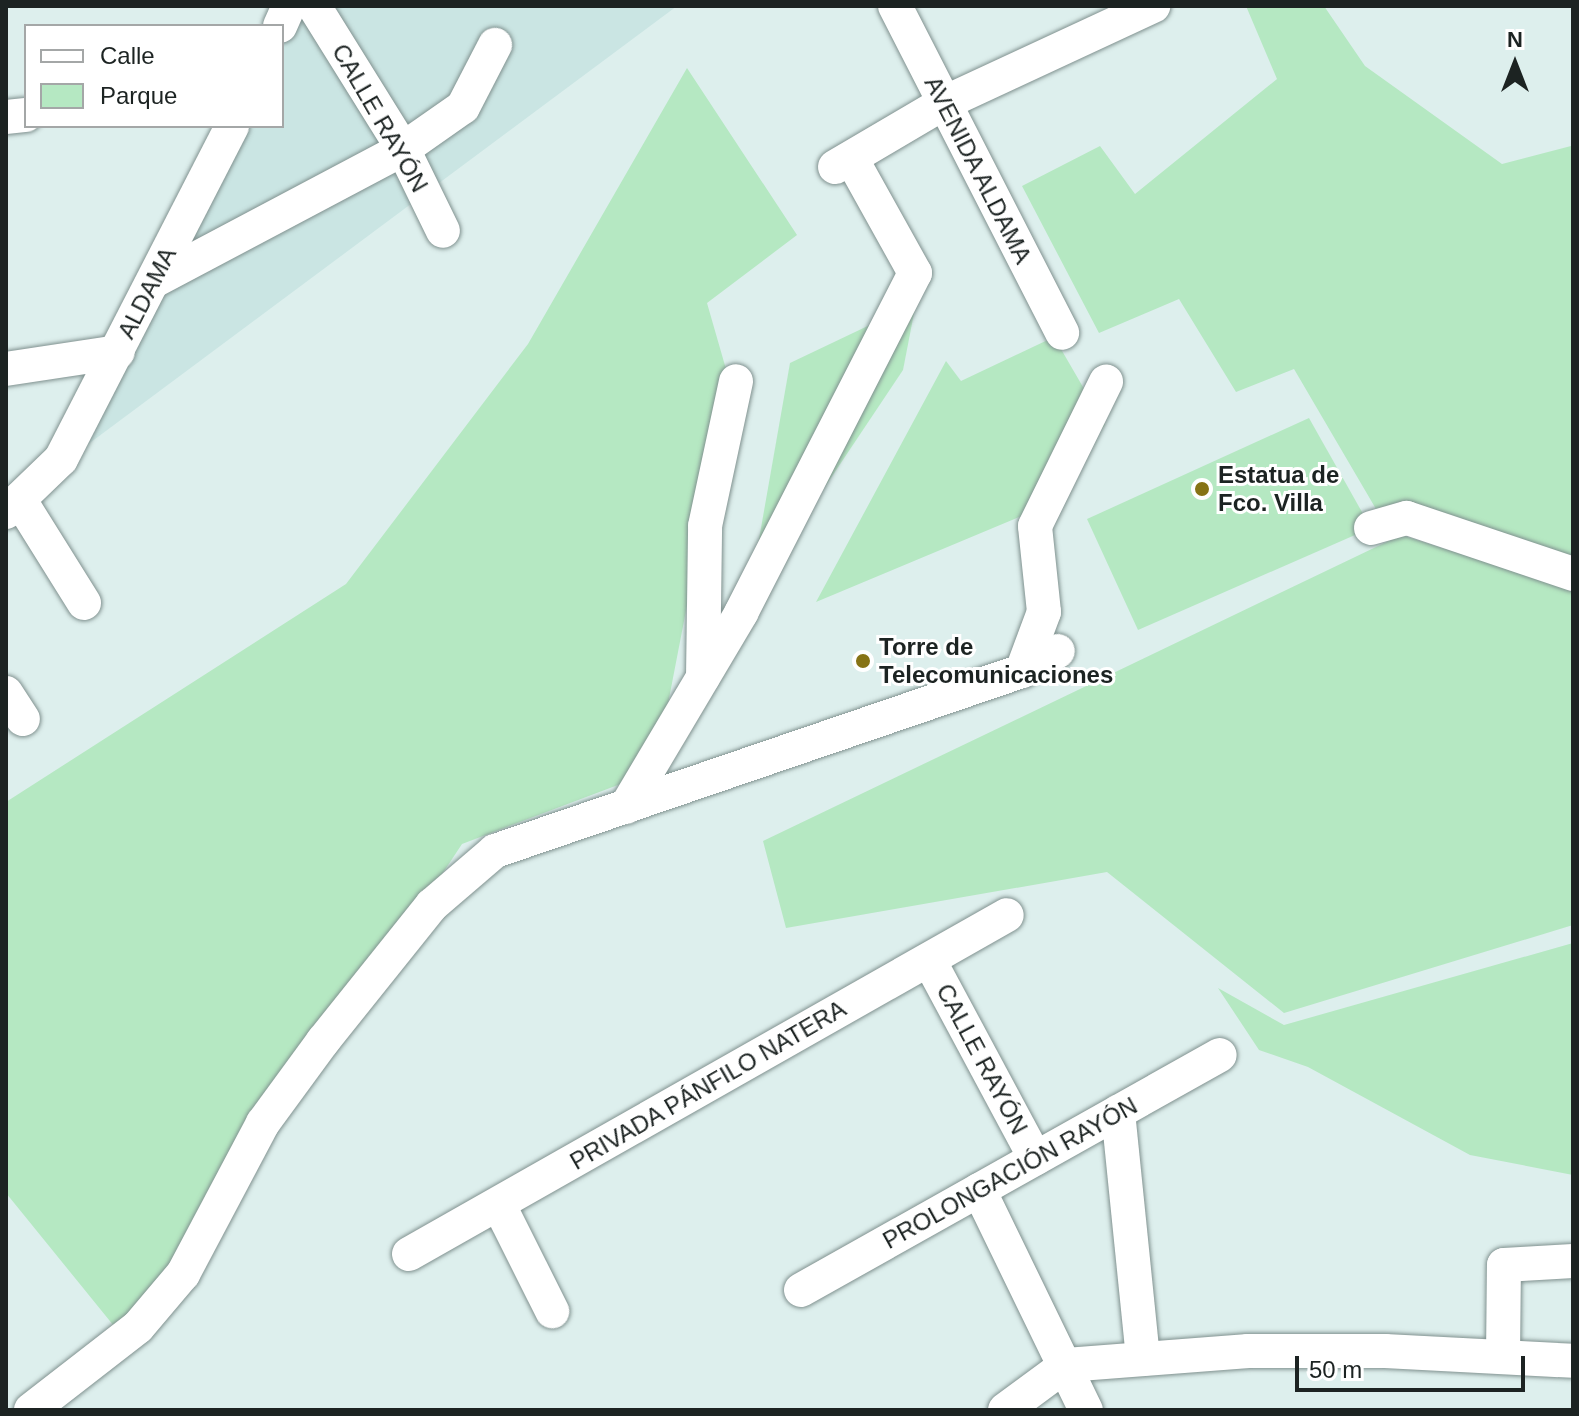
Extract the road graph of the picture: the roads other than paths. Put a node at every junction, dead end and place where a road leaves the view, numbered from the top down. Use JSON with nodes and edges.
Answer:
{"nodes":[{"id":1,"x":314,"y":6,"type":"edge"},
{"id":2,"x":895,"y":6,"type":"edge"},
{"id":3,"x":1153,"y":6,"type":"edge"},
{"id":4,"x":495,"y":45,"type":"dead end"},
{"id":5,"x":942,"y":104,"type":"junction"},
{"id":6,"x":231,"y":128,"type":"edge"},
{"id":7,"x":403,"y":149,"type":"junction"},
{"id":8,"x":443,"y":231,"type":"dead end"},
{"id":9,"x":154,"y":281,"type":"junction"},
{"id":10,"x":1062,"y":333,"type":"dead end"},
{"id":11,"x":118,"y":352,"type":"junction"},
{"id":12,"x":6,"y":369,"type":"edge"},
{"id":13,"x":736,"y":381,"type":"dead end"},
{"id":14,"x":1106,"y":382,"type":"dead end"},
{"id":15,"x":13,"y":507,"type":"edge"},
{"id":16,"x":1371,"y":528,"type":"dead end"},
{"id":17,"x":1573,"y":574,"type":"edge"},
{"id":18,"x":84,"y":603,"type":"dead end"},
{"id":19,"x":1058,"y":651,"type":"dead end"},
{"id":20,"x":1022,"y":671,"type":"junction"},
{"id":21,"x":703,"y":677,"type":"junction"},
{"id":22,"x":626,"y":807,"type":"junction"},
{"id":23,"x":1007,"y":915,"type":"dead end"},
{"id":24,"x":929,"y":960,"type":"junction"},
{"id":25,"x":1220,"y":1055,"type":"dead end"},
{"id":26,"x":1118,"y":1112,"type":"junction"},
{"id":27,"x":1035,"y":1158,"type":"junction"},
{"id":28,"x":979,"y":1190,"type":"junction"},
{"id":29,"x":499,"y":1205,"type":"junction"},
{"id":30,"x":409,"y":1254,"type":"dead end"},
{"id":31,"x":1573,"y":1261,"type":"edge"},
{"id":32,"x":801,"y":1290,"type":"dead end"},
{"id":33,"x":552,"y":1311,"type":"dead end"},
{"id":34,"x":1503,"y":1357,"type":"junction"},
{"id":35,"x":1143,"y":1359,"type":"junction"},
{"id":36,"x":1573,"y":1361,"type":"edge"},
{"id":37,"x":1066,"y":1365,"type":"junction"},
{"id":38,"x":31,"y":1410,"type":"edge"},
{"id":39,"x":1005,"y":1410,"type":"edge"},
{"id":40,"x":1086,"y":1410,"type":"edge"}],
"edges":[{"from":1,"to":7,"type":"street","name":"CALLE RAYÓN"},
{"from":2,"to":5,"type":"street","name":"AVENIDA ALDAMA"},
{"from":3,"to":5,"type":"street"},
{"from":4,"to":7,"type":"street"},
{"from":5,"to":10,"type":"street","name":"AVENIDA ALDAMA"},
{"from":5,"to":21,"type":"street"},
{"from":6,"to":9,"type":"street","name":"ALDAMA"},
{"from":7,"to":8,"type":"street","name":"CALLE RAYÓN"},
{"from":7,"to":9,"type":"street"},
{"from":9,"to":11,"type":"street","name":"ALDAMA"},
{"from":11,"to":12,"type":"street"},
{"from":11,"to":15,"type":"street","name":"ALDAMA"},
{"from":13,"to":21,"type":"street"},
{"from":14,"to":20,"type":"street"},
{"from":15,"to":18,"type":"street"},
{"from":16,"to":17,"type":"street"},
{"from":19,"to":20,"type":"street"},
{"from":20,"to":22,"type":"street"},
{"from":21,"to":22,"type":"street"},
{"from":22,"to":38,"type":"street"},
{"from":23,"to":24,"type":"street","name":"PRIVADA PÁNFILO NATERA"},
{"from":24,"to":27,"type":"street","name":"CALLE RAYÓN"},
{"from":24,"to":29,"type":"street","name":"PRIVADA PÁNFILO NATERA"},
{"from":25,"to":26,"type":"street","name":"PROLONGACIÓN RAYÓN"},
{"from":26,"to":27,"type":"street","name":"PROLONGACIÓN RAYÓN"},
{"from":26,"to":35,"type":"street"},
{"from":27,"to":28,"type":"street","name":"PROLONGACIÓN RAYÓN"},
{"from":28,"to":32,"type":"street","name":"PROLONGACIÓN RAYÓN"},
{"from":28,"to":37,"type":"street"},
{"from":29,"to":30,"type":"street","name":"PRIVADA PÁNFILO NATERA"},
{"from":29,"to":33,"type":"street"},
{"from":31,"to":34,"type":"street"},
{"from":34,"to":35,"type":"street"},
{"from":34,"to":36,"type":"street"},
{"from":35,"to":37,"type":"street"},
{"from":37,"to":39,"type":"street"},
{"from":37,"to":40,"type":"street"}]}
